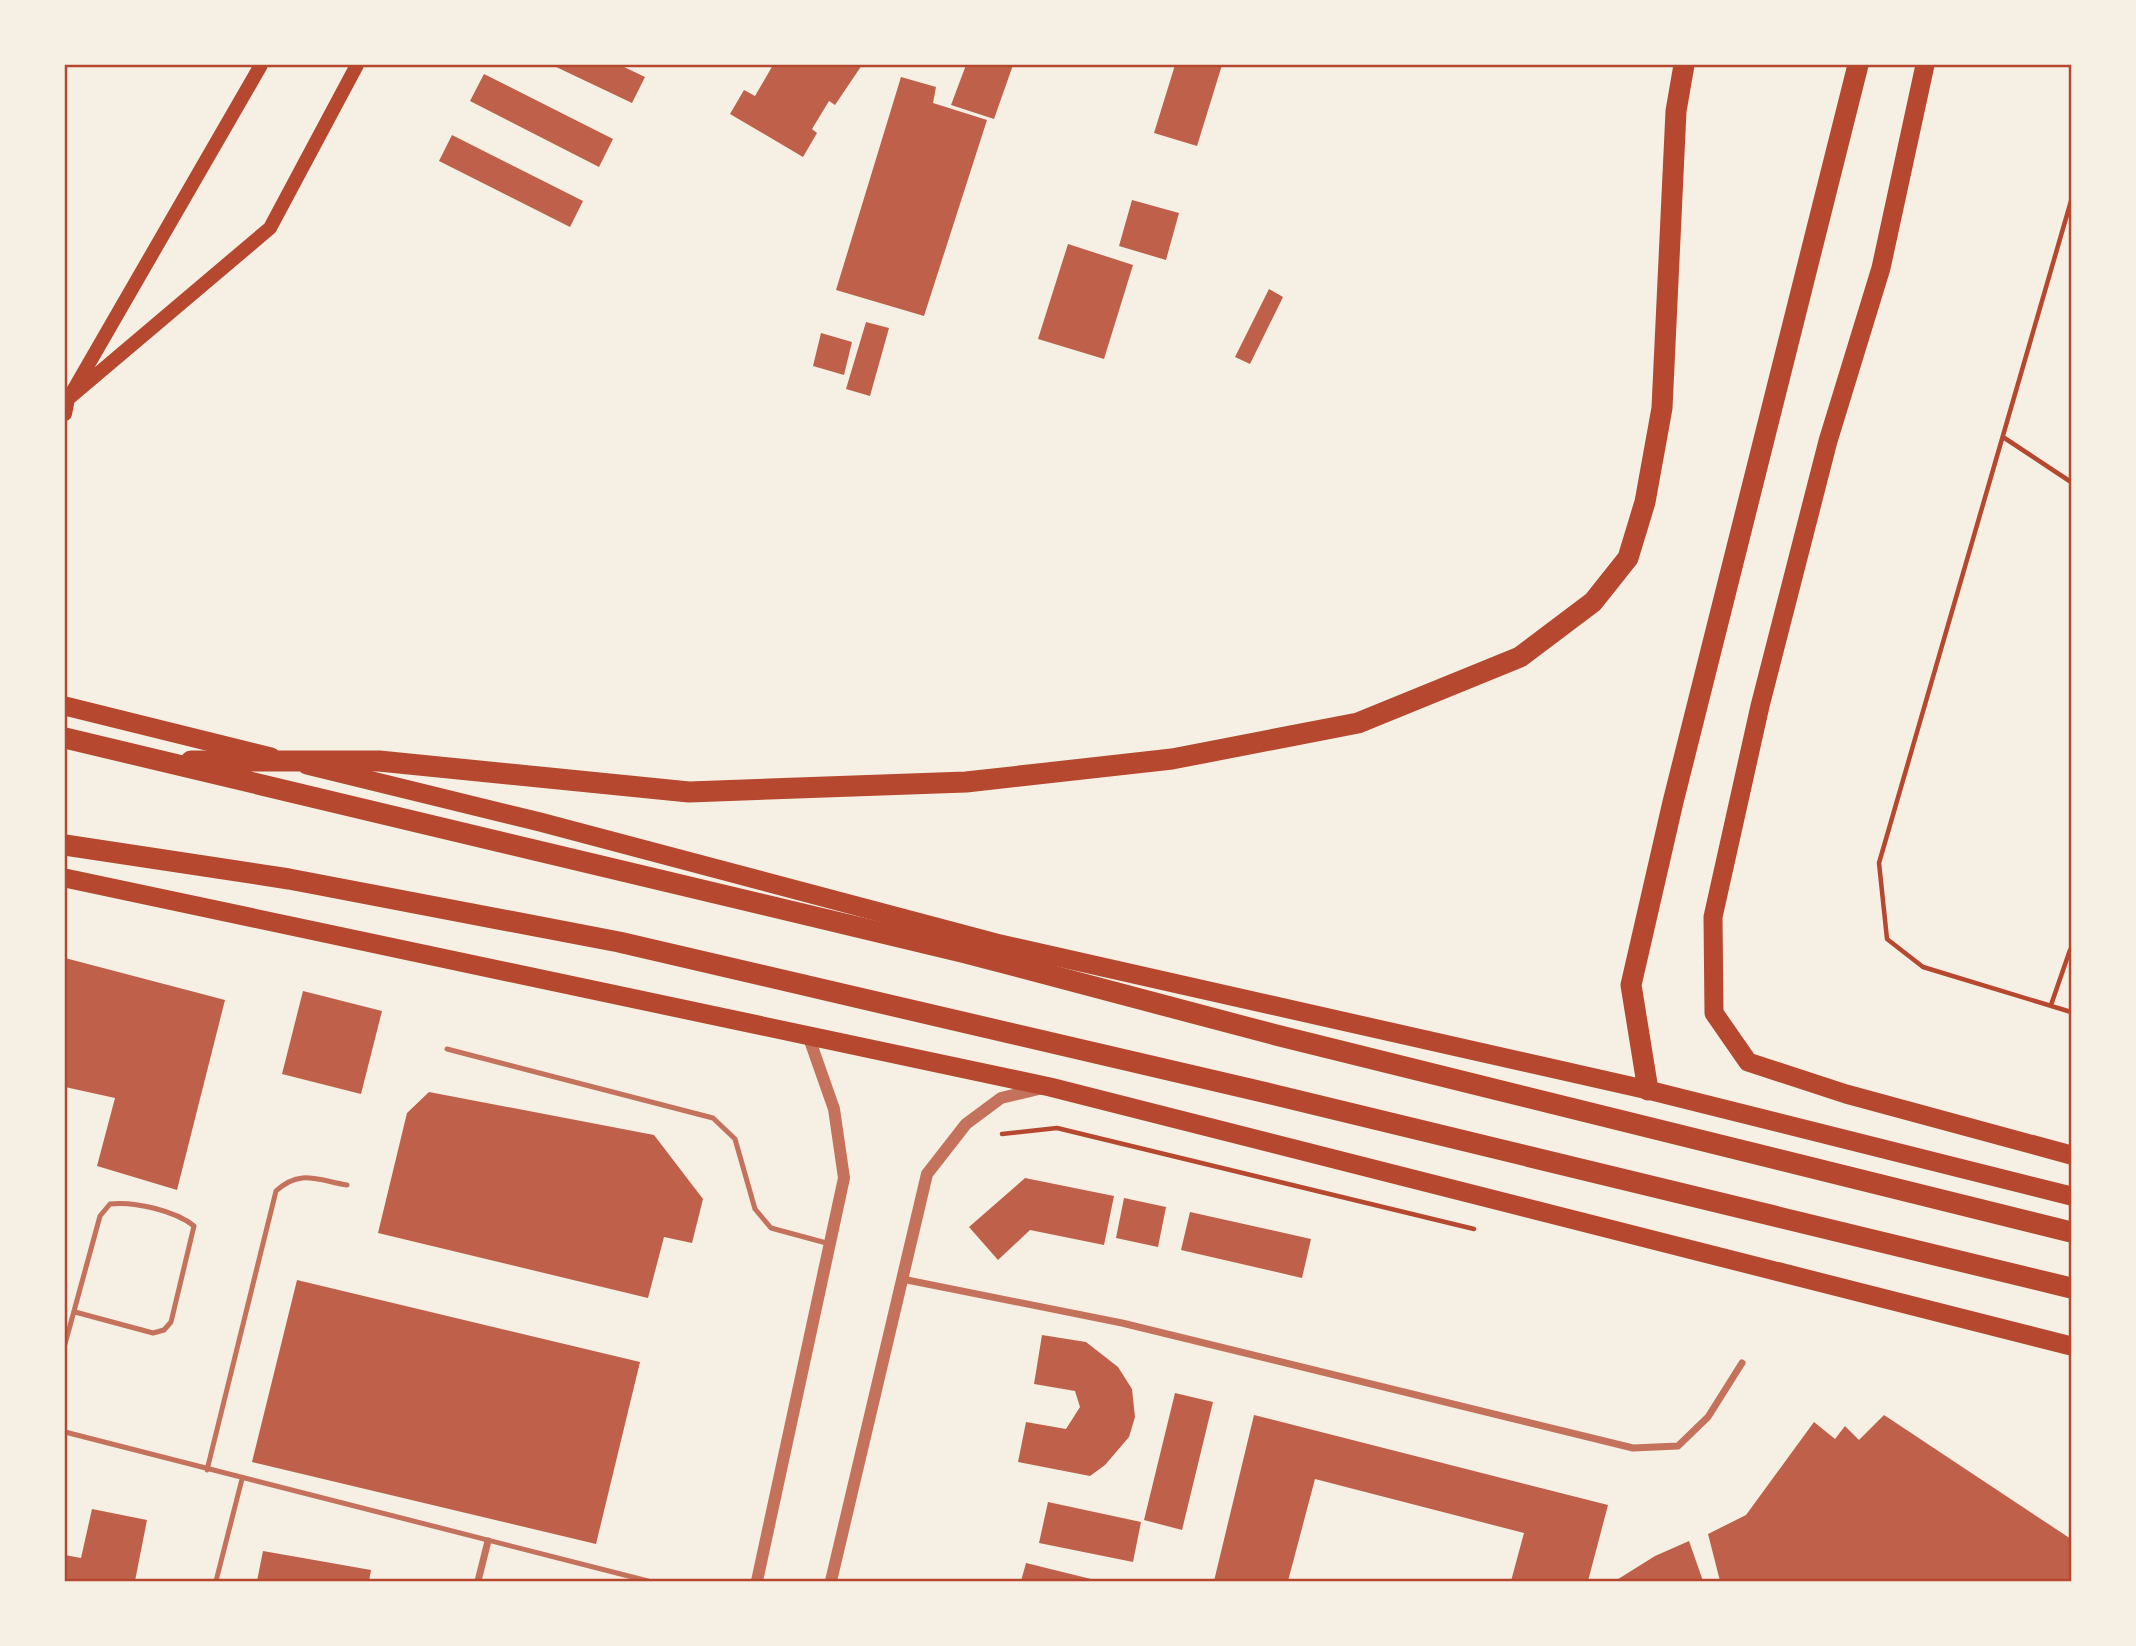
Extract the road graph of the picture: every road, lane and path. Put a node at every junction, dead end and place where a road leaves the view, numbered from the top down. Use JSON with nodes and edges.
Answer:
{"nodes":[{"id":1,"x":261,"y":65,"type":"edge"},
{"id":2,"x":357,"y":65,"type":"edge"},
{"id":3,"x":1684,"y":65,"type":"edge"},
{"id":4,"x":1858,"y":65,"type":"edge"},
{"id":5,"x":1925,"y":65,"type":"edge"},
{"id":6,"x":2071,"y":201,"type":"edge"},
{"id":7,"x":66,"y":402,"type":"edge"},
{"id":8,"x":65,"y":414,"type":"edge"},
{"id":9,"x":2003,"y":437,"type":"junction"},
{"id":10,"x":2071,"y":482,"type":"edge"},
{"id":11,"x":65,"y":706,"type":"edge"},
{"id":12,"x":65,"y":738,"type":"edge"},
{"id":13,"x":154,"y":761,"type":"junction"},
{"id":14,"x":65,"y":845,"type":"edge"},
{"id":15,"x":65,"y":878,"type":"edge"},
{"id":16,"x":2070,"y":950,"type":"edge"},
{"id":17,"x":2051,"y":1006,"type":"junction"},
{"id":18,"x":2071,"y":1012,"type":"edge"},
{"id":19,"x":808,"y":1035,"type":"junction"},
{"id":20,"x":447,"y":1049,"type":"dead end"},
{"id":21,"x":1050,"y":1087,"type":"junction"},
{"id":22,"x":1648,"y":1090,"type":"junction"},
{"id":23,"x":995,"y":1139,"type":"dead end"},
{"id":24,"x":2071,"y":1155,"type":"edge"},
{"id":25,"x":347,"y":1185,"type":"dead end"},
{"id":26,"x":2071,"y":1196,"type":"edge"},
{"id":27,"x":2071,"y":1232,"type":"edge"},
{"id":28,"x":1488,"y":1233,"type":"dead end"},
{"id":29,"x":830,"y":1244,"type":"junction"},
{"id":30,"x":902,"y":1279,"type":"junction"},
{"id":31,"x":2071,"y":1288,"type":"edge"},
{"id":32,"x":75,"y":1312,"type":"junction"},
{"id":33,"x":65,"y":1344,"type":"edge"},
{"id":34,"x":2071,"y":1346,"type":"edge"},
{"id":35,"x":1742,"y":1363,"type":"dead end"},
{"id":36,"x":65,"y":1432,"type":"edge"},
{"id":37,"x":207,"y":1470,"type":"junction"},
{"id":38,"x":242,"y":1479,"type":"junction"},
{"id":39,"x":488,"y":1541,"type":"junction"},
{"id":40,"x":216,"y":1581,"type":"edge"},
{"id":41,"x":478,"y":1581,"type":"edge"},
{"id":42,"x":648,"y":1581,"type":"edge"},
{"id":43,"x":757,"y":1581,"type":"edge"},
{"id":44,"x":831,"y":1581,"type":"edge"}],
"edges":[{"from":1,"to":7,"type":"main road"},
{"from":2,"to":7,"type":"main road"},
{"from":3,"to":13,"type":"highway"},
{"from":4,"to":22,"type":"highway"},
{"from":5,"to":24,"type":"highway"},
{"from":6,"to":9,"type":"path"},
{"from":7,"to":8,"type":"main road"},
{"from":9,"to":10,"type":"path"},
{"from":9,"to":17,"type":"path"},
{"from":11,"to":22,"type":"highway"},
{"from":12,"to":13,"type":"highway"},
{"from":13,"to":27,"type":"highway"},
{"from":14,"to":31,"type":"highway"},
{"from":15,"to":19,"type":"highway"},
{"from":16,"to":17,"type":"path"},
{"from":17,"to":18,"type":"path"},
{"from":19,"to":21,"type":"highway"},
{"from":19,"to":29,"type":"street"},
{"from":20,"to":29,"type":"lane"},
{"from":21,"to":30,"type":"street"},
{"from":21,"to":34,"type":"highway"},
{"from":22,"to":26,"type":"highway"},
{"from":23,"to":28,"type":"path"},
{"from":25,"to":37,"type":"lane"},
{"from":29,"to":43,"type":"street"},
{"from":30,"to":35,"type":"street"},
{"from":30,"to":44,"type":"street"},
{"from":32,"to":32,"type":"lane"},
{"from":32,"to":33,"type":"lane"},
{"from":36,"to":37,"type":"lane"},
{"from":37,"to":38,"type":"lane"},
{"from":38,"to":39,"type":"lane"},
{"from":38,"to":40,"type":"lane"},
{"from":39,"to":41,"type":"street"},
{"from":39,"to":42,"type":"lane"}]}
